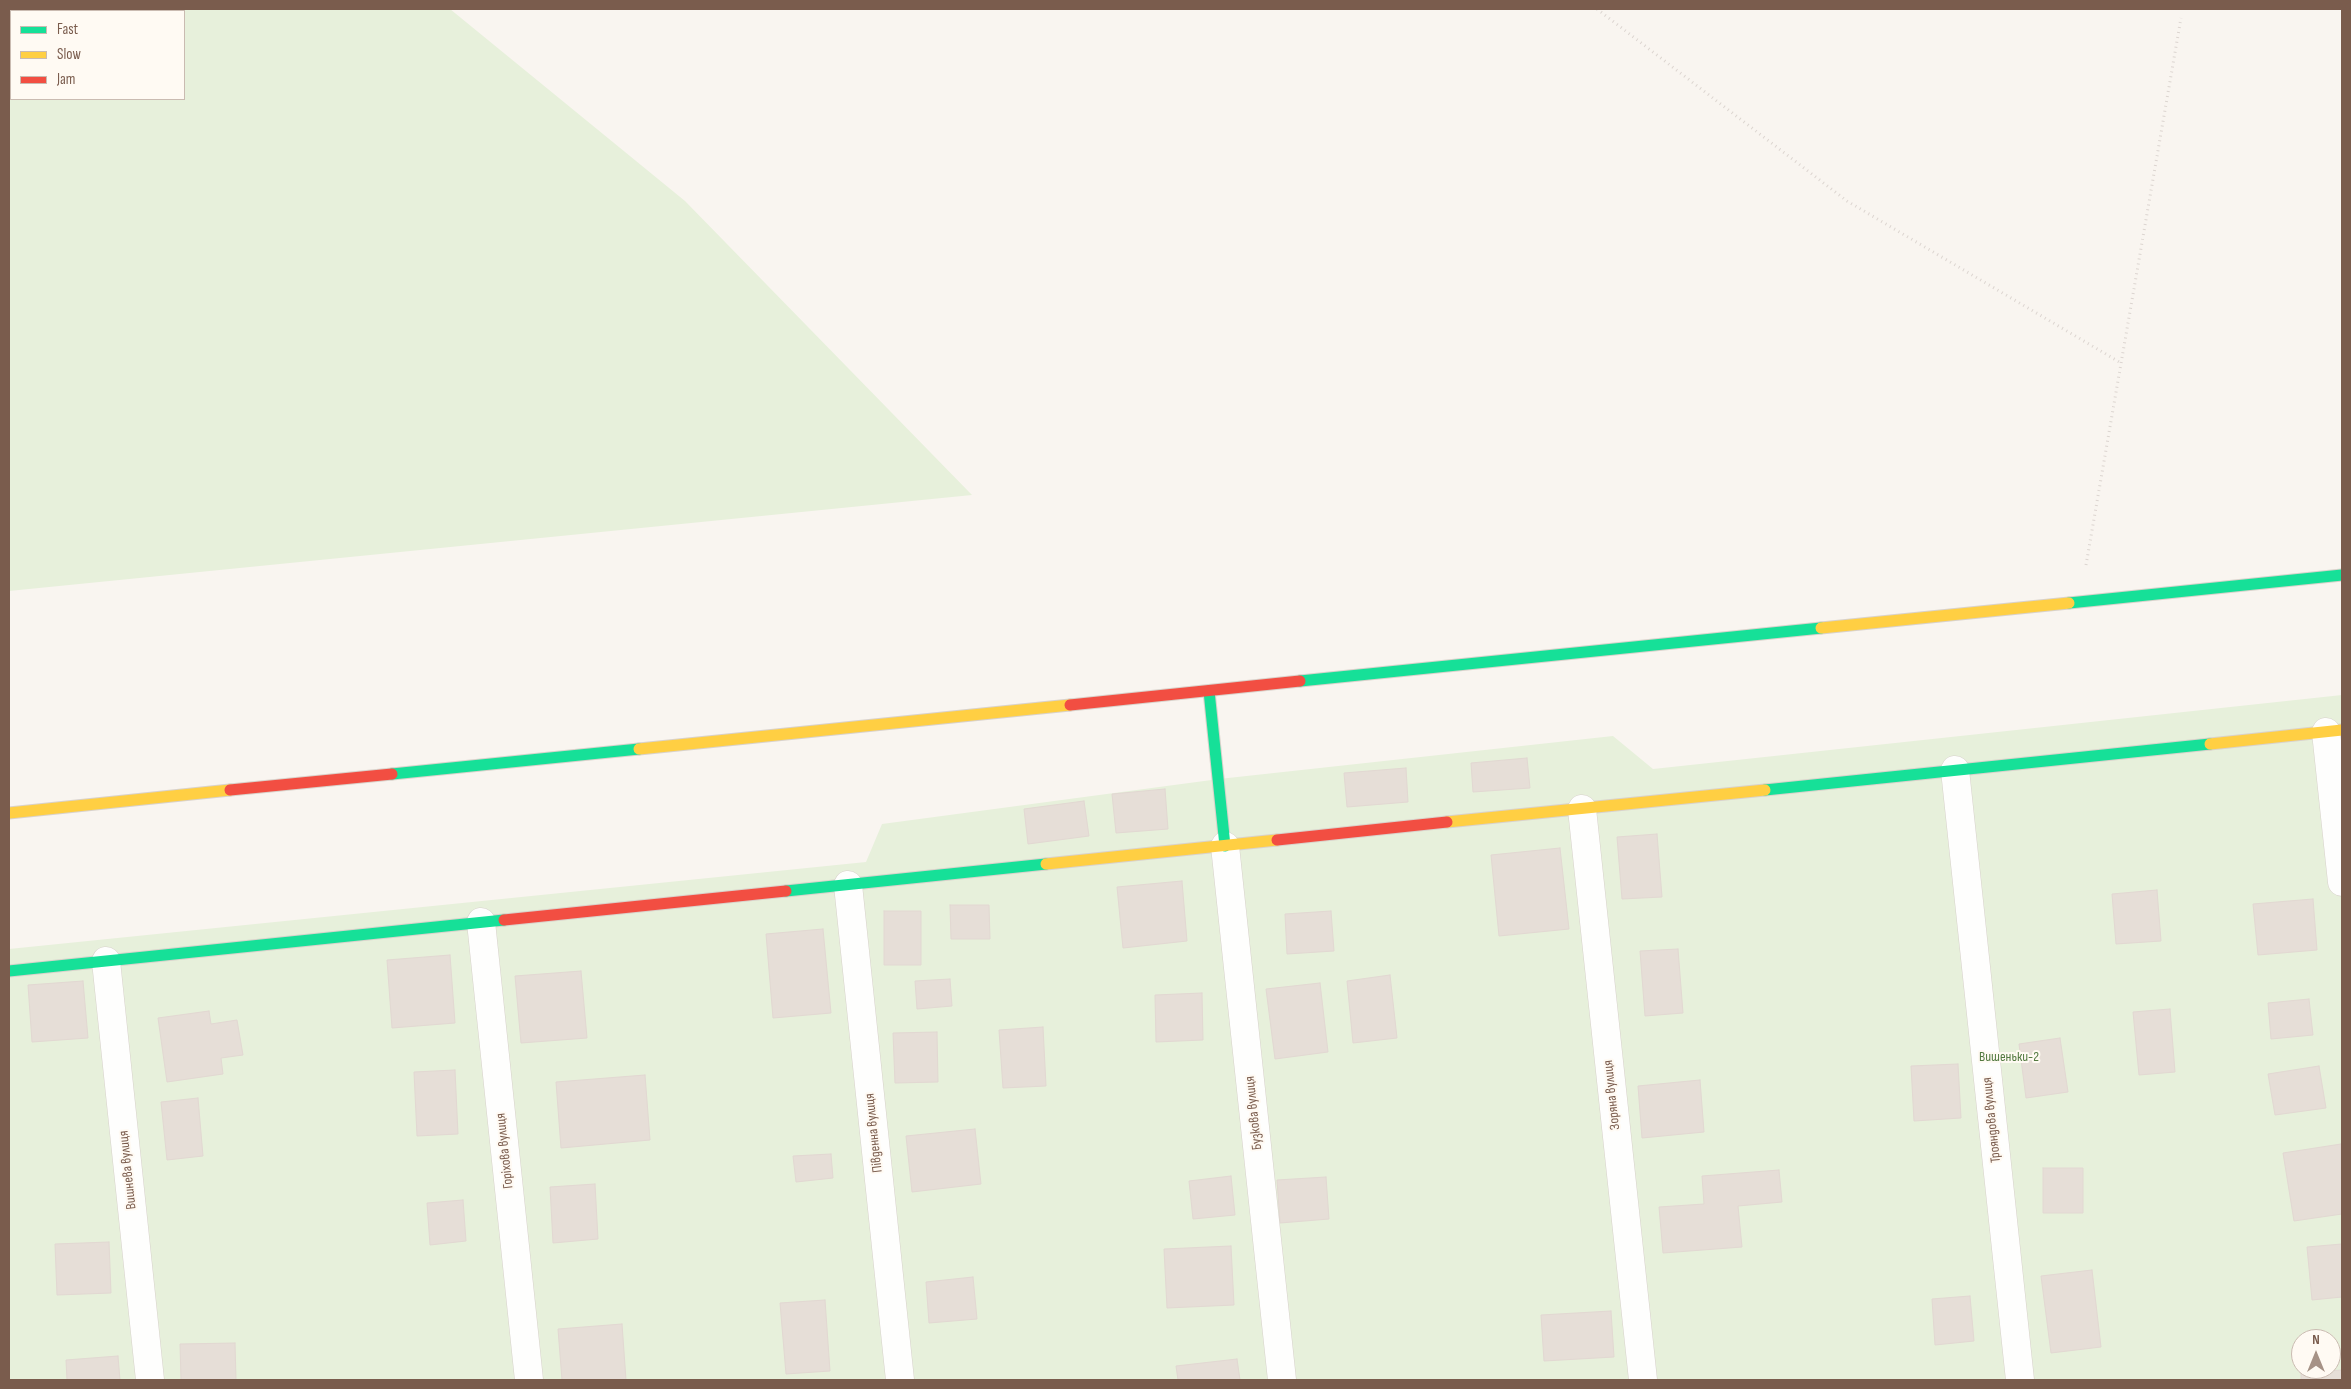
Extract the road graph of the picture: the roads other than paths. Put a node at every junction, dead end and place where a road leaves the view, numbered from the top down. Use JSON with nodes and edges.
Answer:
{"nodes":[{"id":1,"x":2342,"y":575,"type":"edge"},
{"id":2,"x":1209,"y":691,"type":"junction"},
{"id":3,"x":2334,"y":731,"type":"edge"},
{"id":4,"x":1956,"y":770,"type":"junction"},
{"id":5,"x":1582,"y":809,"type":"junction"},
{"id":6,"x":9,"y":813,"type":"edge"},
{"id":7,"x":1225,"y":846,"type":"junction"},
{"id":8,"x":2342,"y":882,"type":"edge"},
{"id":9,"x":848,"y":885,"type":"junction"},
{"id":10,"x":481,"y":922,"type":"junction"},
{"id":11,"x":106,"y":961,"type":"junction"},
{"id":12,"x":9,"y":971,"type":"edge"},
{"id":13,"x":150,"y":1380,"type":"edge"},
{"id":14,"x":529,"y":1380,"type":"edge"},
{"id":15,"x":900,"y":1380,"type":"edge"},
{"id":16,"x":1282,"y":1380,"type":"edge"},
{"id":17,"x":1643,"y":1380,"type":"edge"},
{"id":18,"x":2020,"y":1380,"type":"edge"}],
"edges":[{"from":1,"to":2,"type":"street"},
{"from":2,"to":6,"type":"street"},
{"from":2,"to":7,"type":"street"},
{"from":3,"to":4,"type":"street"},
{"from":3,"to":8,"type":"street"},
{"from":4,"to":5,"type":"street"},
{"from":4,"to":18,"type":"street","name":"Трояндова вулиця"},
{"from":5,"to":7,"type":"street"},
{"from":5,"to":17,"type":"street","name":"Зоряна вулиця"},
{"from":7,"to":9,"type":"street"},
{"from":7,"to":16,"type":"street","name":"Бузкова вулиця"},
{"from":9,"to":10,"type":"street"},
{"from":9,"to":15,"type":"street","name":"Південна вулиця"},
{"from":10,"to":11,"type":"street"},
{"from":10,"to":14,"type":"street","name":"Горіхова вулиця"},
{"from":11,"to":12,"type":"street"},
{"from":11,"to":13,"type":"street","name":"Вишнева вулиця"}]}
